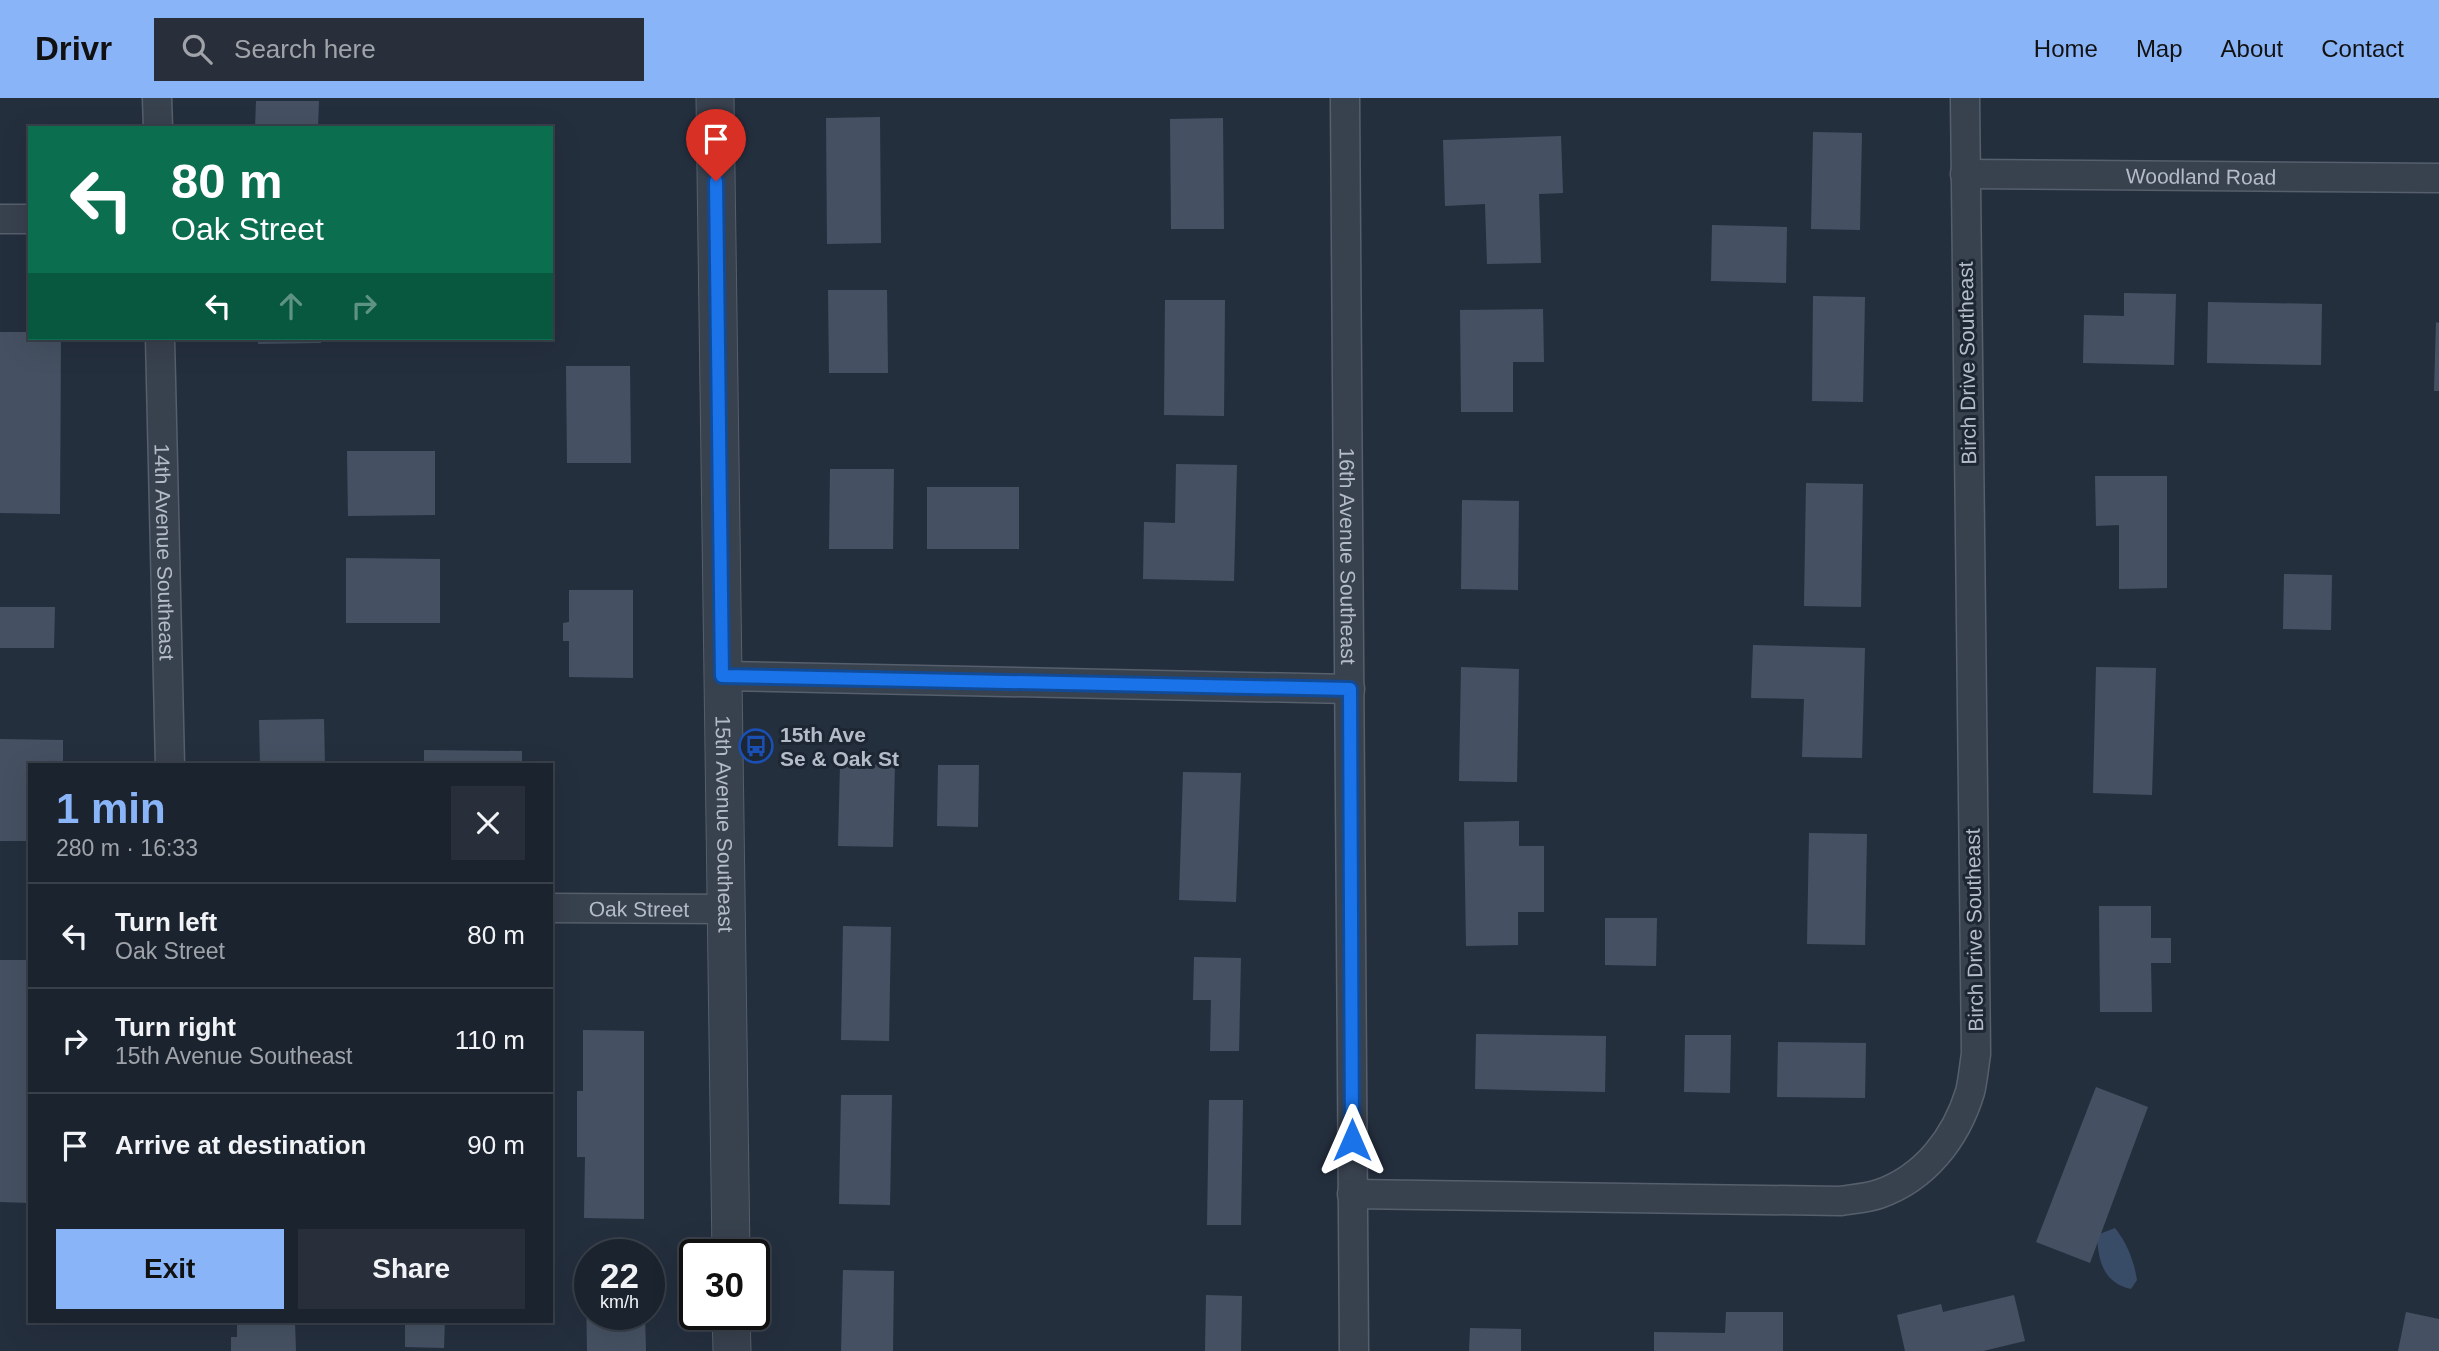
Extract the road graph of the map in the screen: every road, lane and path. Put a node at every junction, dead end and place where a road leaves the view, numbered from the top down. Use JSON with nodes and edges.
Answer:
{"nodes":[{"id":1,"x":157,"y":98,"type":"edge"},
{"id":2,"x":715,"y":98,"type":"edge"},
{"id":3,"x":1345,"y":98,"type":"edge"},
{"id":4,"x":1965,"y":98,"type":"edge"},
{"id":5,"x":158,"y":126,"type":"edge"},
{"id":6,"x":1965,"y":174,"type":"junction"},
{"id":7,"x":2439,"y":178,"type":"edge"},
{"id":8,"x":0,"y":219,"type":"edge"},
{"id":9,"x":28,"y":219,"type":"edge"},
{"id":10,"x":160,"y":340,"type":"edge"},
{"id":11,"x":722,"y":676,"type":"junction"},
{"id":12,"x":1350,"y":689,"type":"junction"},
{"id":13,"x":170,"y":763,"type":"edge"},
{"id":14,"x":553,"y":908,"type":"edge"},
{"id":15,"x":726,"y":909,"type":"junction"},
{"id":16,"x":1352,"y":1194,"type":"junction"},
{"id":17,"x":731,"y":1239,"type":"edge"},
{"id":18,"x":731,"y":1330,"type":"edge"},
{"id":19,"x":732,"y":1351,"type":"edge"},
{"id":20,"x":1354,"y":1351,"type":"edge"}],
"edges":[{"from":1,"to":5,"type":"street"},
{"from":2,"to":11,"type":"street","name":"15th Avenue Southeast"},
{"from":3,"to":12,"type":"street","name":"16th Avenue Southeast"},
{"from":4,"to":6,"type":"street","name":"Birch Drive Southeast"},
{"from":6,"to":7,"type":"street","name":"Woodland Road"},
{"from":6,"to":16,"type":"street","name":"Birch Drive Southeast"},
{"from":8,"to":9,"type":"street"},
{"from":10,"to":13,"type":"street","name":"14th Avenue Southeast"},
{"from":11,"to":12,"type":"street"},
{"from":11,"to":15,"type":"street","name":"15th Avenue Southeast"},
{"from":12,"to":16,"type":"street","name":"16th Avenue Southeast"},
{"from":14,"to":15,"type":"street","name":"Oak Street"},
{"from":15,"to":17,"type":"street","name":"15th Avenue Southeast"},
{"from":16,"to":20,"type":"street","name":"16th Avenue Southeast"},
{"from":18,"to":19,"type":"street"}]}
